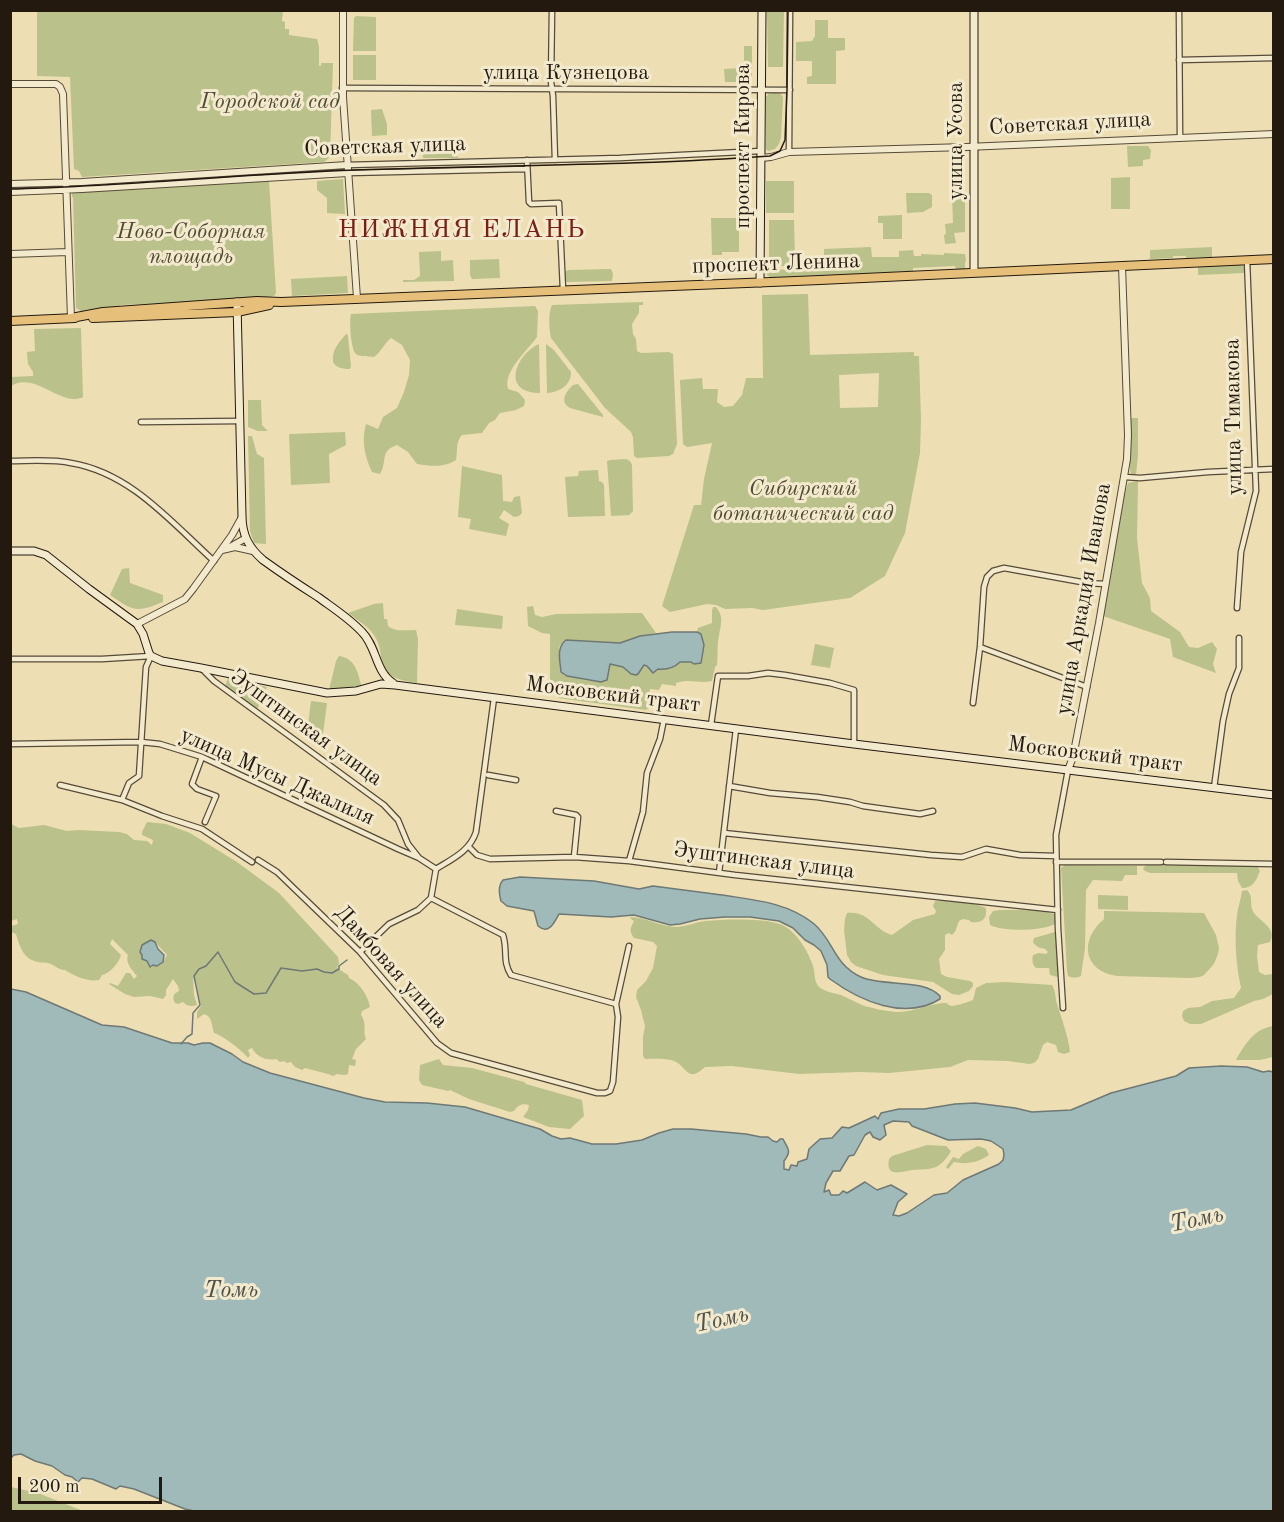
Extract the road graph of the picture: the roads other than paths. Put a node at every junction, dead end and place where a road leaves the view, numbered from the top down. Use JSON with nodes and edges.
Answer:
{"nodes":[{"id":1,"x":343,"y":10,"type":"edge"},
{"id":2,"x":552,"y":10,"type":"edge"},
{"id":3,"x":762,"y":10,"type":"edge"},
{"id":4,"x":790,"y":10,"type":"edge"},
{"id":5,"x":974,"y":10,"type":"edge"},
{"id":6,"x":1179,"y":10,"type":"edge"},
{"id":7,"x":1274,"y":58,"type":"edge"},
{"id":8,"x":1179,"y":60,"type":"junction"},
{"id":9,"x":10,"y":84,"type":"edge"},
{"id":10,"x":342,"y":88,"type":"junction"},
{"id":11,"x":552,"y":90,"type":"junction"},
{"id":12,"x":762,"y":90,"type":"junction"},
{"id":13,"x":790,"y":90,"type":"junction"},
{"id":14,"x":1274,"y":134,"type":"edge"},
{"id":15,"x":1180,"y":137,"type":"junction"},
{"id":16,"x":974,"y":146,"type":"junction"},
{"id":17,"x":789,"y":152,"type":"junction"},
{"id":18,"x":761,"y":154,"type":"junction"},
{"id":19,"x":527,"y":160,"type":"junction"},
{"id":20,"x":555,"y":160,"type":"junction"},
{"id":21,"x":348,"y":169,"type":"junction"},
{"id":22,"x":527,"y":169,"type":"junction"},
{"id":23,"x":10,"y":184,"type":"edge"},
{"id":24,"x":66,"y":186,"type":"junction"},
{"id":25,"x":10,"y":192,"type":"edge"},
{"id":26,"x":68,"y":252,"type":"junction"},
{"id":27,"x":10,"y":254,"type":"edge"},
{"id":28,"x":1274,"y":259,"type":"edge"},
{"id":29,"x":1247,"y":260,"type":"junction"},
{"id":30,"x":1122,"y":266,"type":"junction"},
{"id":31,"x":974,"y":272,"type":"junction"},
{"id":32,"x":760,"y":283,"type":"junction"},
{"id":33,"x":563,"y":290,"type":"junction"},
{"id":34,"x":357,"y":298,"type":"junction"},
{"id":35,"x":237,"y":302,"type":"junction"},
{"id":36,"x":281,"y":302,"type":"junction"},
{"id":37,"x":237,"y":312,"type":"junction"},
{"id":38,"x":71,"y":318,"type":"junction"},
{"id":39,"x":10,"y":321,"type":"edge"},
{"id":40,"x":240,"y":421,"type":"junction"},
{"id":41,"x":141,"y":422,"type":"dead end"},
{"id":42,"x":10,"y":461,"type":"edge"},
{"id":43,"x":1274,"y":469,"type":"edge"},
{"id":44,"x":1256,"y":470,"type":"junction"},
{"id":45,"x":1125,"y":477,"type":"junction"},
{"id":46,"x":242,"y":516,"type":"junction"},
{"id":47,"x":232,"y":536,"type":"junction"},
{"id":48,"x":245,"y":537,"type":"junction"},
{"id":49,"x":224,"y":549,"type":"junction"},
{"id":50,"x":10,"y":551,"type":"edge"},
{"id":51,"x":253,"y":551,"type":"junction"},
{"id":52,"x":214,"y":561,"type":"junction"},
{"id":53,"x":1106,"y":584,"type":"junction"},
{"id":54,"x":1237,"y":608,"type":"dead end"},
{"id":55,"x":127,"y":616,"type":"junction"},
{"id":56,"x":152,"y":616,"type":"junction"},
{"id":57,"x":137,"y":624,"type":"junction"},
{"id":58,"x":1239,"y":638,"type":"dead end"},
{"id":59,"x":145,"y":639,"type":"junction"},
{"id":60,"x":980,"y":647,"type":"junction"},
{"id":61,"x":151,"y":656,"type":"junction"},
{"id":62,"x":10,"y":659,"type":"edge"},
{"id":63,"x":201,"y":668,"type":"junction"},
{"id":64,"x":380,"y":669,"type":"junction"},
{"id":65,"x":374,"y":685,"type":"junction"},
{"id":66,"x":395,"y":685,"type":"junction"},
{"id":67,"x":1087,"y":687,"type":"junction"},
{"id":68,"x":494,"y":698,"type":"junction"},
{"id":69,"x":973,"y":703,"type":"dead end"},
{"id":70,"x":664,"y":719,"type":"junction"},
{"id":71,"x":711,"y":725,"type":"junction"},
{"id":72,"x":736,"y":729,"type":"junction"},
{"id":73,"x":141,"y":742,"type":"junction"},
{"id":74,"x":10,"y":744,"type":"edge"},
{"id":75,"x":854,"y":744,"type":"junction"},
{"id":76,"x":202,"y":757,"type":"junction"},
{"id":77,"x":1068,"y":770,"type":"junction"},
{"id":78,"x":488,"y":776,"type":"dead end"},
{"id":79,"x":516,"y":780,"type":"dead end"},
{"id":80,"x":60,"y":785,"type":"dead end"},
{"id":81,"x":729,"y":786,"type":"junction"},
{"id":82,"x":1214,"y":788,"type":"junction"},
{"id":83,"x":1274,"y":795,"type":"edge"},
{"id":84,"x":122,"y":800,"type":"junction"},
{"id":85,"x":556,"y":811,"type":"dead end"},
{"id":86,"x":933,"y":811,"type":"dead end"},
{"id":87,"x":205,"y":822,"type":"dead end"},
{"id":88,"x":724,"y":833,"type":"junction"},
{"id":89,"x":469,"y":847,"type":"junction"},
{"id":90,"x":574,"y":857,"type":"junction"},
{"id":91,"x":419,"y":858,"type":"junction"},
{"id":92,"x":1056,"y":859,"type":"junction"},
{"id":93,"x":629,"y":861,"type":"junction"},
{"id":94,"x":1274,"y":864,"type":"edge"},
{"id":95,"x":436,"y":869,"type":"junction"},
{"id":96,"x":719,"y":873,"type":"junction"},
{"id":97,"x":431,"y":898,"type":"junction"},
{"id":98,"x":1058,"y":910,"type":"junction"},
{"id":99,"x":629,"y":946,"type":"dead end"},
{"id":100,"x":360,"y":952,"type":"junction"},
{"id":101,"x":616,"y":1004,"type":"junction"},
{"id":102,"x":1063,"y":1008,"type":"dead end"}],
"edges":[{"from":1,"to":10,"type":"street"},
{"from":2,"to":11,"type":"street"},
{"from":3,"to":12,"type":"main road","name":"проспект Кирова"},
{"from":4,"to":13,"type":"street"},
{"from":5,"to":16,"type":"main road","name":"улица Усова"},
{"from":6,"to":8,"type":"street"},
{"from":7,"to":8,"type":"street"},
{"from":8,"to":15,"type":"street"},
{"from":9,"to":24,"type":"street"},
{"from":10,"to":11,"type":"street","name":"улица Кузнецова"},
{"from":10,"to":21,"type":"street"},
{"from":11,"to":12,"type":"street","name":"улица Кузнецова"},
{"from":11,"to":20,"type":"street"},
{"from":12,"to":13,"type":"street","name":"улица Кузнецова"},
{"from":12,"to":18,"type":"main road","name":"проспект Кирова"},
{"from":13,"to":17,"type":"street"},
{"from":14,"to":15,"type":"street","name":"Советская улица"},
{"from":15,"to":16,"type":"street","name":"Советская улица"},
{"from":16,"to":17,"type":"street","name":"Советская улица"},
{"from":16,"to":31,"type":"main road","name":"улица Усова"},
{"from":17,"to":18,"type":"street","name":"Советская улица"},
{"from":18,"to":20,"type":"street","name":"Советская улица"},
{"from":18,"to":32,"type":"main road","name":"проспект Кирова"},
{"from":19,"to":20,"type":"street","name":"Советская улица"},
{"from":19,"to":21,"type":"street","name":"Советская улица"},
{"from":19,"to":22,"type":"street"},
{"from":21,"to":22,"type":"street","name":"Советская улица"},
{"from":21,"to":24,"type":"street","name":"Советская улица"},
{"from":21,"to":34,"type":"street"},
{"from":22,"to":33,"type":"street"},
{"from":23,"to":24,"type":"street","name":"Советская улица"},
{"from":24,"to":25,"type":"street","name":"Советская улица"},
{"from":24,"to":26,"type":"street"},
{"from":26,"to":27,"type":"street"},
{"from":26,"to":38,"type":"street"},
{"from":28,"to":29,"type":"main road","name":"проспект Ленина"},
{"from":29,"to":30,"type":"main road","name":"проспект Ленина"},
{"from":29,"to":44,"type":"street","name":"улица Тимакова"},
{"from":30,"to":31,"type":"main road","name":"проспект Ленина"},
{"from":30,"to":45,"type":"street","name":"улица Аркадия Иванова"},
{"from":31,"to":32,"type":"main road","name":"проспект Ленина"},
{"from":32,"to":33,"type":"main road","name":"проспект Ленина"},
{"from":33,"to":34,"type":"main road","name":"проспект Ленина"},
{"from":34,"to":36,"type":"main road","name":"проспект Ленина"},
{"from":35,"to":36,"type":"main road","name":"проспект Ленина"},
{"from":35,"to":37,"type":"main road"},
{"from":35,"to":38,"type":"main road","name":"проспект Ленина"},
{"from":36,"to":37,"type":"main road","name":"проспект Ленина"},
{"from":37,"to":38,"type":"main road","name":"проспект Ленина"},
{"from":37,"to":40,"type":"main road"},
{"from":38,"to":39,"type":"main road","name":"проспект Ленина"},
{"from":40,"to":41,"type":"street"},
{"from":40,"to":46,"type":"main road"},
{"from":42,"to":52,"type":"street"},
{"from":43,"to":44,"type":"street"},
{"from":44,"to":45,"type":"street"},
{"from":44,"to":54,"type":"street","name":"улица Тимакова"},
{"from":45,"to":53,"type":"street","name":"улица Аркадия Иванова"},
{"from":46,"to":47,"type":"street"},
{"from":46,"to":48,"type":"main road"},
{"from":47,"to":48,"type":"street"},
{"from":47,"to":49,"type":"street"},
{"from":48,"to":49,"type":"street"},
{"from":48,"to":51,"type":"main road"},
{"from":49,"to":51,"type":"street"},
{"from":49,"to":52,"type":"street"},
{"from":50,"to":55,"type":"main road"},
{"from":51,"to":64,"type":"main road"},
{"from":52,"to":56,"type":"street"},
{"from":53,"to":60,"type":"street"},
{"from":53,"to":67,"type":"street","name":"улица Аркадия Иванова"},
{"from":55,"to":56,"type":"street"},
{"from":55,"to":57,"type":"main road"},
{"from":56,"to":57,"type":"street"},
{"from":56,"to":59,"type":"street"},
{"from":57,"to":59,"type":"main road"},
{"from":58,"to":82,"type":"street"},
{"from":59,"to":61,"type":"main road"},
{"from":60,"to":67,"type":"street"},
{"from":60,"to":69,"type":"street"},
{"from":61,"to":62,"type":"street"},
{"from":61,"to":63,"type":"main road","name":"Московский тракт"},
{"from":61,"to":73,"type":"street"},
{"from":63,"to":65,"type":"main road","name":"Московский тракт"},
{"from":63,"to":91,"type":"street","name":"Эуштинская улица"},
{"from":64,"to":65,"type":"main road"},
{"from":64,"to":66,"type":"main road"},
{"from":65,"to":66,"type":"main road","name":"Московский тракт"},
{"from":66,"to":68,"type":"main road","name":"Московский тракт"},
{"from":67,"to":77,"type":"street","name":"улица Аркадия Иванова"},
{"from":68,"to":70,"type":"main road","name":"Московский тракт"},
{"from":68,"to":89,"type":"street"},
{"from":70,"to":71,"type":"main road","name":"Московский тракт"},
{"from":70,"to":93,"type":"street"},
{"from":71,"to":72,"type":"main road","name":"Московский тракт"},
{"from":71,"to":75,"type":"street"},
{"from":72,"to":75,"type":"main road","name":"Московский тракт"},
{"from":72,"to":81,"type":"street"},
{"from":73,"to":74,"type":"street","name":"улица Мусы Джалиля"},
{"from":73,"to":76,"type":"street","name":"улица Мусы Джалиля"},
{"from":73,"to":84,"type":"street"},
{"from":75,"to":77,"type":"main road","name":"Московский тракт"},
{"from":76,"to":87,"type":"street"},
{"from":76,"to":91,"type":"street","name":"улица Мусы Джалиля"},
{"from":77,"to":82,"type":"main road","name":"Московский тракт"},
{"from":77,"to":92,"type":"street","name":"улица Аркадия Иванова"},
{"from":78,"to":79,"type":"street"},
{"from":80,"to":84,"type":"street","name":"Дамбовая улица"},
{"from":81,"to":86,"type":"street"},
{"from":81,"to":88,"type":"street"},
{"from":82,"to":83,"type":"main road","name":"Московский тракт"},
{"from":84,"to":100,"type":"street","name":"Дамбовая улица"},
{"from":85,"to":90,"type":"street"},
{"from":88,"to":92,"type":"street"},
{"from":88,"to":96,"type":"street"},
{"from":89,"to":90,"type":"street","name":"Эуштинская улица"},
{"from":89,"to":95,"type":"street"},
{"from":90,"to":93,"type":"street","name":"Эуштинская улица"},
{"from":91,"to":95,"type":"street","name":"Эуштинская улица"},
{"from":92,"to":94,"type":"street"},
{"from":92,"to":98,"type":"street","name":"улица Аркадия Иванова"},
{"from":93,"to":96,"type":"street","name":"Эуштинская улица"},
{"from":95,"to":97,"type":"street"},
{"from":96,"to":98,"type":"street","name":"Эуштинская улица"},
{"from":97,"to":100,"type":"street"},
{"from":97,"to":101,"type":"street"},
{"from":98,"to":102,"type":"street","name":"улица Аркадия Иванова"},
{"from":99,"to":101,"type":"street"},
{"from":100,"to":101,"type":"street","name":"Дамбовая улица"}]}
